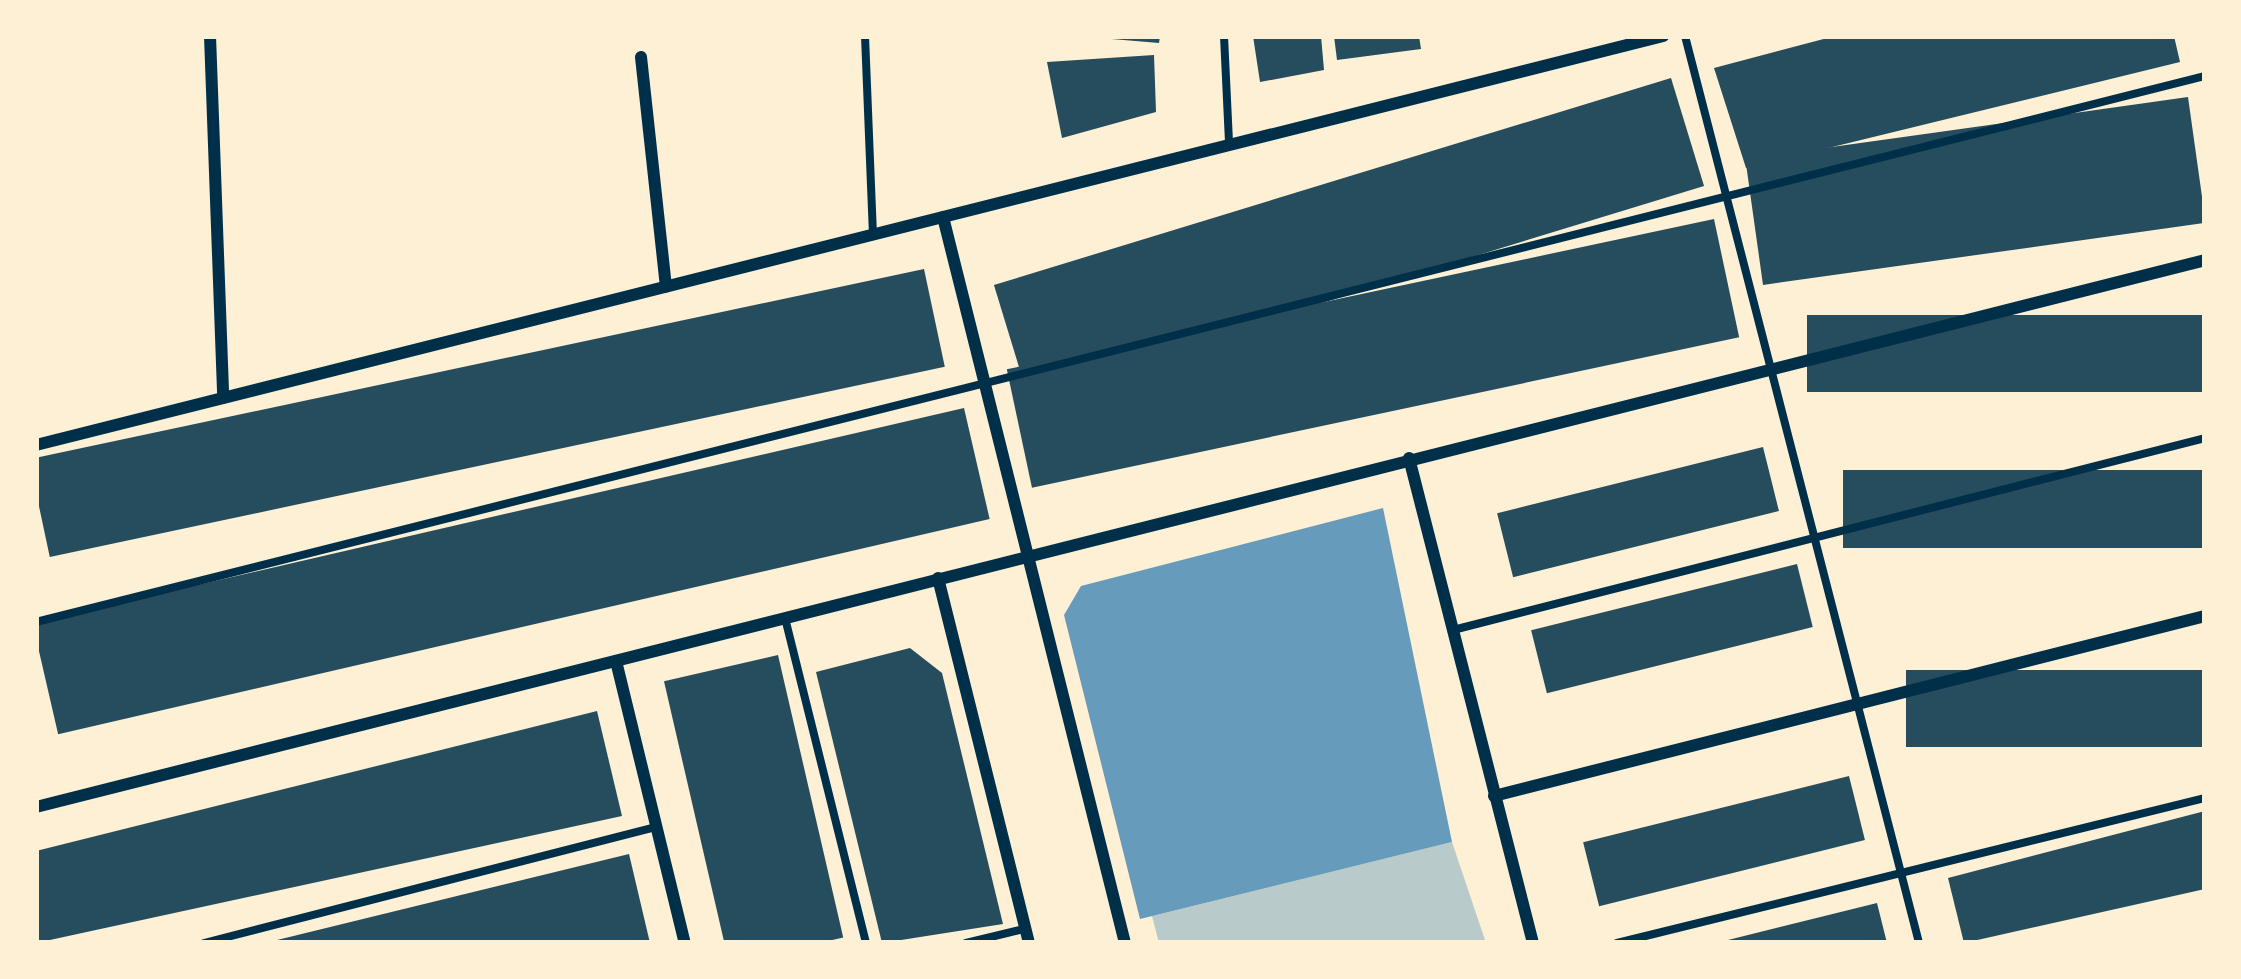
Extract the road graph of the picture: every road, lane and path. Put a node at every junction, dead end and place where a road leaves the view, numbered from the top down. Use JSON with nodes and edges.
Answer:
{"nodes":[{"id":1,"x":210,"y":36,"type":"edge"},
{"id":2,"x":865,"y":36,"type":"edge"},
{"id":3,"x":1224,"y":36,"type":"edge"},
{"id":4,"x":1663,"y":36,"type":"edge"},
{"id":5,"x":1684,"y":36,"type":"edge"},
{"id":6,"x":641,"y":57,"type":"dead end"},
{"id":7,"x":2205,"y":76,"type":"edge"},
{"id":8,"x":1229,"y":145,"type":"junction"},
{"id":9,"x":1725,"y":194,"type":"junction"},
{"id":10,"x":943,"y":217,"type":"junction"},
{"id":11,"x":873,"y":235,"type":"junction"},
{"id":12,"x":2205,"y":260,"type":"edge"},
{"id":13,"x":667,"y":287,"type":"junction"},
{"id":14,"x":1770,"y":368,"type":"junction"},
{"id":15,"x":985,"y":380,"type":"junction"},
{"id":16,"x":223,"y":398,"type":"junction"},
{"id":17,"x":2205,"y":438,"type":"edge"},
{"id":18,"x":36,"y":445,"type":"edge"},
{"id":19,"x":1409,"y":458,"type":"junction"},
{"id":20,"x":1815,"y":540,"type":"junction"},
{"id":21,"x":1028,"y":556,"type":"junction"},
{"id":22,"x":938,"y":578,"type":"junction"},
{"id":23,"x":784,"y":616,"type":"junction"},
{"id":24,"x":2205,"y":616,"type":"edge"},
{"id":25,"x":36,"y":622,"type":"edge"},
{"id":26,"x":1454,"y":630,"type":"junction"},
{"id":27,"x":616,"y":661,"type":"junction"},
{"id":28,"x":1857,"y":703,"type":"junction"},
{"id":29,"x":1494,"y":796,"type":"junction"},
{"id":30,"x":2205,"y":798,"type":"edge"},
{"id":31,"x":36,"y":807,"type":"edge"},
{"id":32,"x":658,"y":826,"type":"junction"},
{"id":33,"x":1901,"y":874,"type":"junction"},
{"id":34,"x":1027,"y":936,"type":"edge"},
{"id":35,"x":204,"y":943,"type":"edge"},
{"id":36,"x":686,"y":943,"type":"edge"},
{"id":37,"x":866,"y":943,"type":"edge"},
{"id":38,"x":966,"y":943,"type":"edge"},
{"id":39,"x":1125,"y":943,"type":"edge"},
{"id":40,"x":1533,"y":943,"type":"edge"},
{"id":41,"x":1617,"y":943,"type":"edge"},
{"id":42,"x":1919,"y":943,"type":"edge"}],
"edges":[{"from":1,"to":16,"type":"street"},
{"from":2,"to":11,"type":"lane"},
{"from":3,"to":8,"type":"lane"},
{"from":4,"to":8,"type":"street"},
{"from":5,"to":9,"type":"lane"},
{"from":6,"to":13,"type":"street"},
{"from":7,"to":9,"type":"lane"},
{"from":8,"to":10,"type":"street"},
{"from":9,"to":14,"type":"lane"},
{"from":9,"to":15,"type":"lane"},
{"from":10,"to":11,"type":"street"},
{"from":10,"to":15,"type":"street"},
{"from":11,"to":13,"type":"street"},
{"from":12,"to":14,"type":"street"},
{"from":13,"to":16,"type":"street"},
{"from":14,"to":19,"type":"street"},
{"from":14,"to":20,"type":"lane"},
{"from":15,"to":21,"type":"street"},
{"from":15,"to":25,"type":"lane"},
{"from":16,"to":18,"type":"street"},
{"from":17,"to":20,"type":"lane"},
{"from":19,"to":21,"type":"street"},
{"from":19,"to":26,"type":"street"},
{"from":20,"to":26,"type":"lane"},
{"from":20,"to":28,"type":"lane"},
{"from":21,"to":22,"type":"street"},
{"from":21,"to":39,"type":"street"},
{"from":22,"to":23,"type":"street"},
{"from":22,"to":34,"type":"street"},
{"from":23,"to":27,"type":"street"},
{"from":23,"to":37,"type":"lane"},
{"from":24,"to":28,"type":"street"},
{"from":26,"to":29,"type":"street"},
{"from":27,"to":31,"type":"street"},
{"from":27,"to":32,"type":"street"},
{"from":28,"to":29,"type":"street"},
{"from":28,"to":33,"type":"lane"},
{"from":29,"to":40,"type":"street"},
{"from":30,"to":33,"type":"lane"},
{"from":32,"to":35,"type":"lane"},
{"from":32,"to":36,"type":"street"},
{"from":33,"to":41,"type":"lane"},
{"from":33,"to":42,"type":"lane"},
{"from":34,"to":38,"type":"lane"}]}
